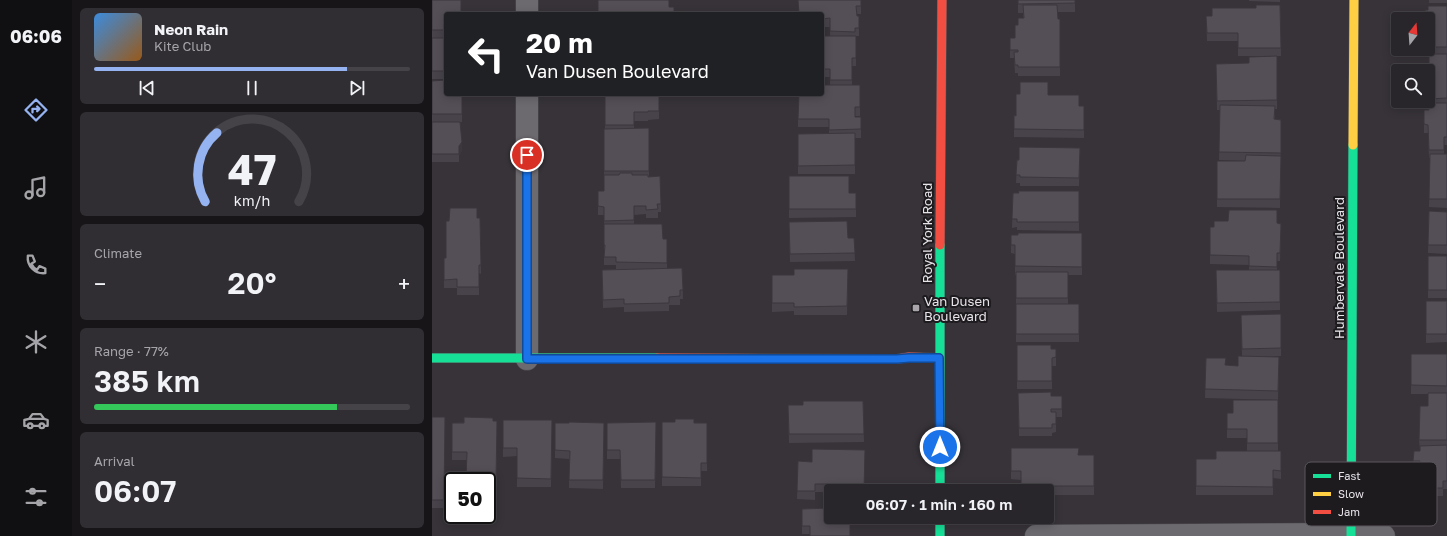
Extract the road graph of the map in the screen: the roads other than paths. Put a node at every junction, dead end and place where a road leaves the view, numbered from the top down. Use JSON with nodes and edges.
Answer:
{"nodes":[{"id":1,"x":527,"y":0,"type":"edge"},
{"id":2,"x":942,"y":0,"type":"edge"},
{"id":3,"x":1354,"y":0,"type":"edge"},
{"id":4,"x":527,"y":12,"type":"edge"},
{"id":5,"x":527,"y":96,"type":"edge"},
{"id":6,"x":432,"y":358,"type":"edge"},
{"id":7,"x":939,"y":358,"type":"junction"},
{"id":8,"x":527,"y":359,"type":"junction"},
{"id":9,"x":1351,"y":462,"type":"edge"},
{"id":10,"x":940,"y":484,"type":"edge"},
{"id":11,"x":940,"y":524,"type":"edge"},
{"id":12,"x":1351,"y":535,"type":"edge"},
{"id":13,"x":940,"y":536,"type":"edge"},
{"id":14,"x":1036,"y":536,"type":"edge"},
{"id":15,"x":1384,"y":536,"type":"edge"}],
"edges":[{"from":1,"to":4,"type":"street"},
{"from":2,"to":7,"type":"street","name":"Royal York Road"},
{"from":3,"to":9,"type":"street","name":"Humbervale Boulevard"},
{"from":5,"to":8,"type":"street"},
{"from":6,"to":8,"type":"street"},
{"from":7,"to":8,"type":"street"},
{"from":7,"to":10,"type":"street","name":"Royal York Road"},
{"from":11,"to":13,"type":"street"},
{"from":12,"to":14,"type":"street"},
{"from":12,"to":15,"type":"street"}]}
